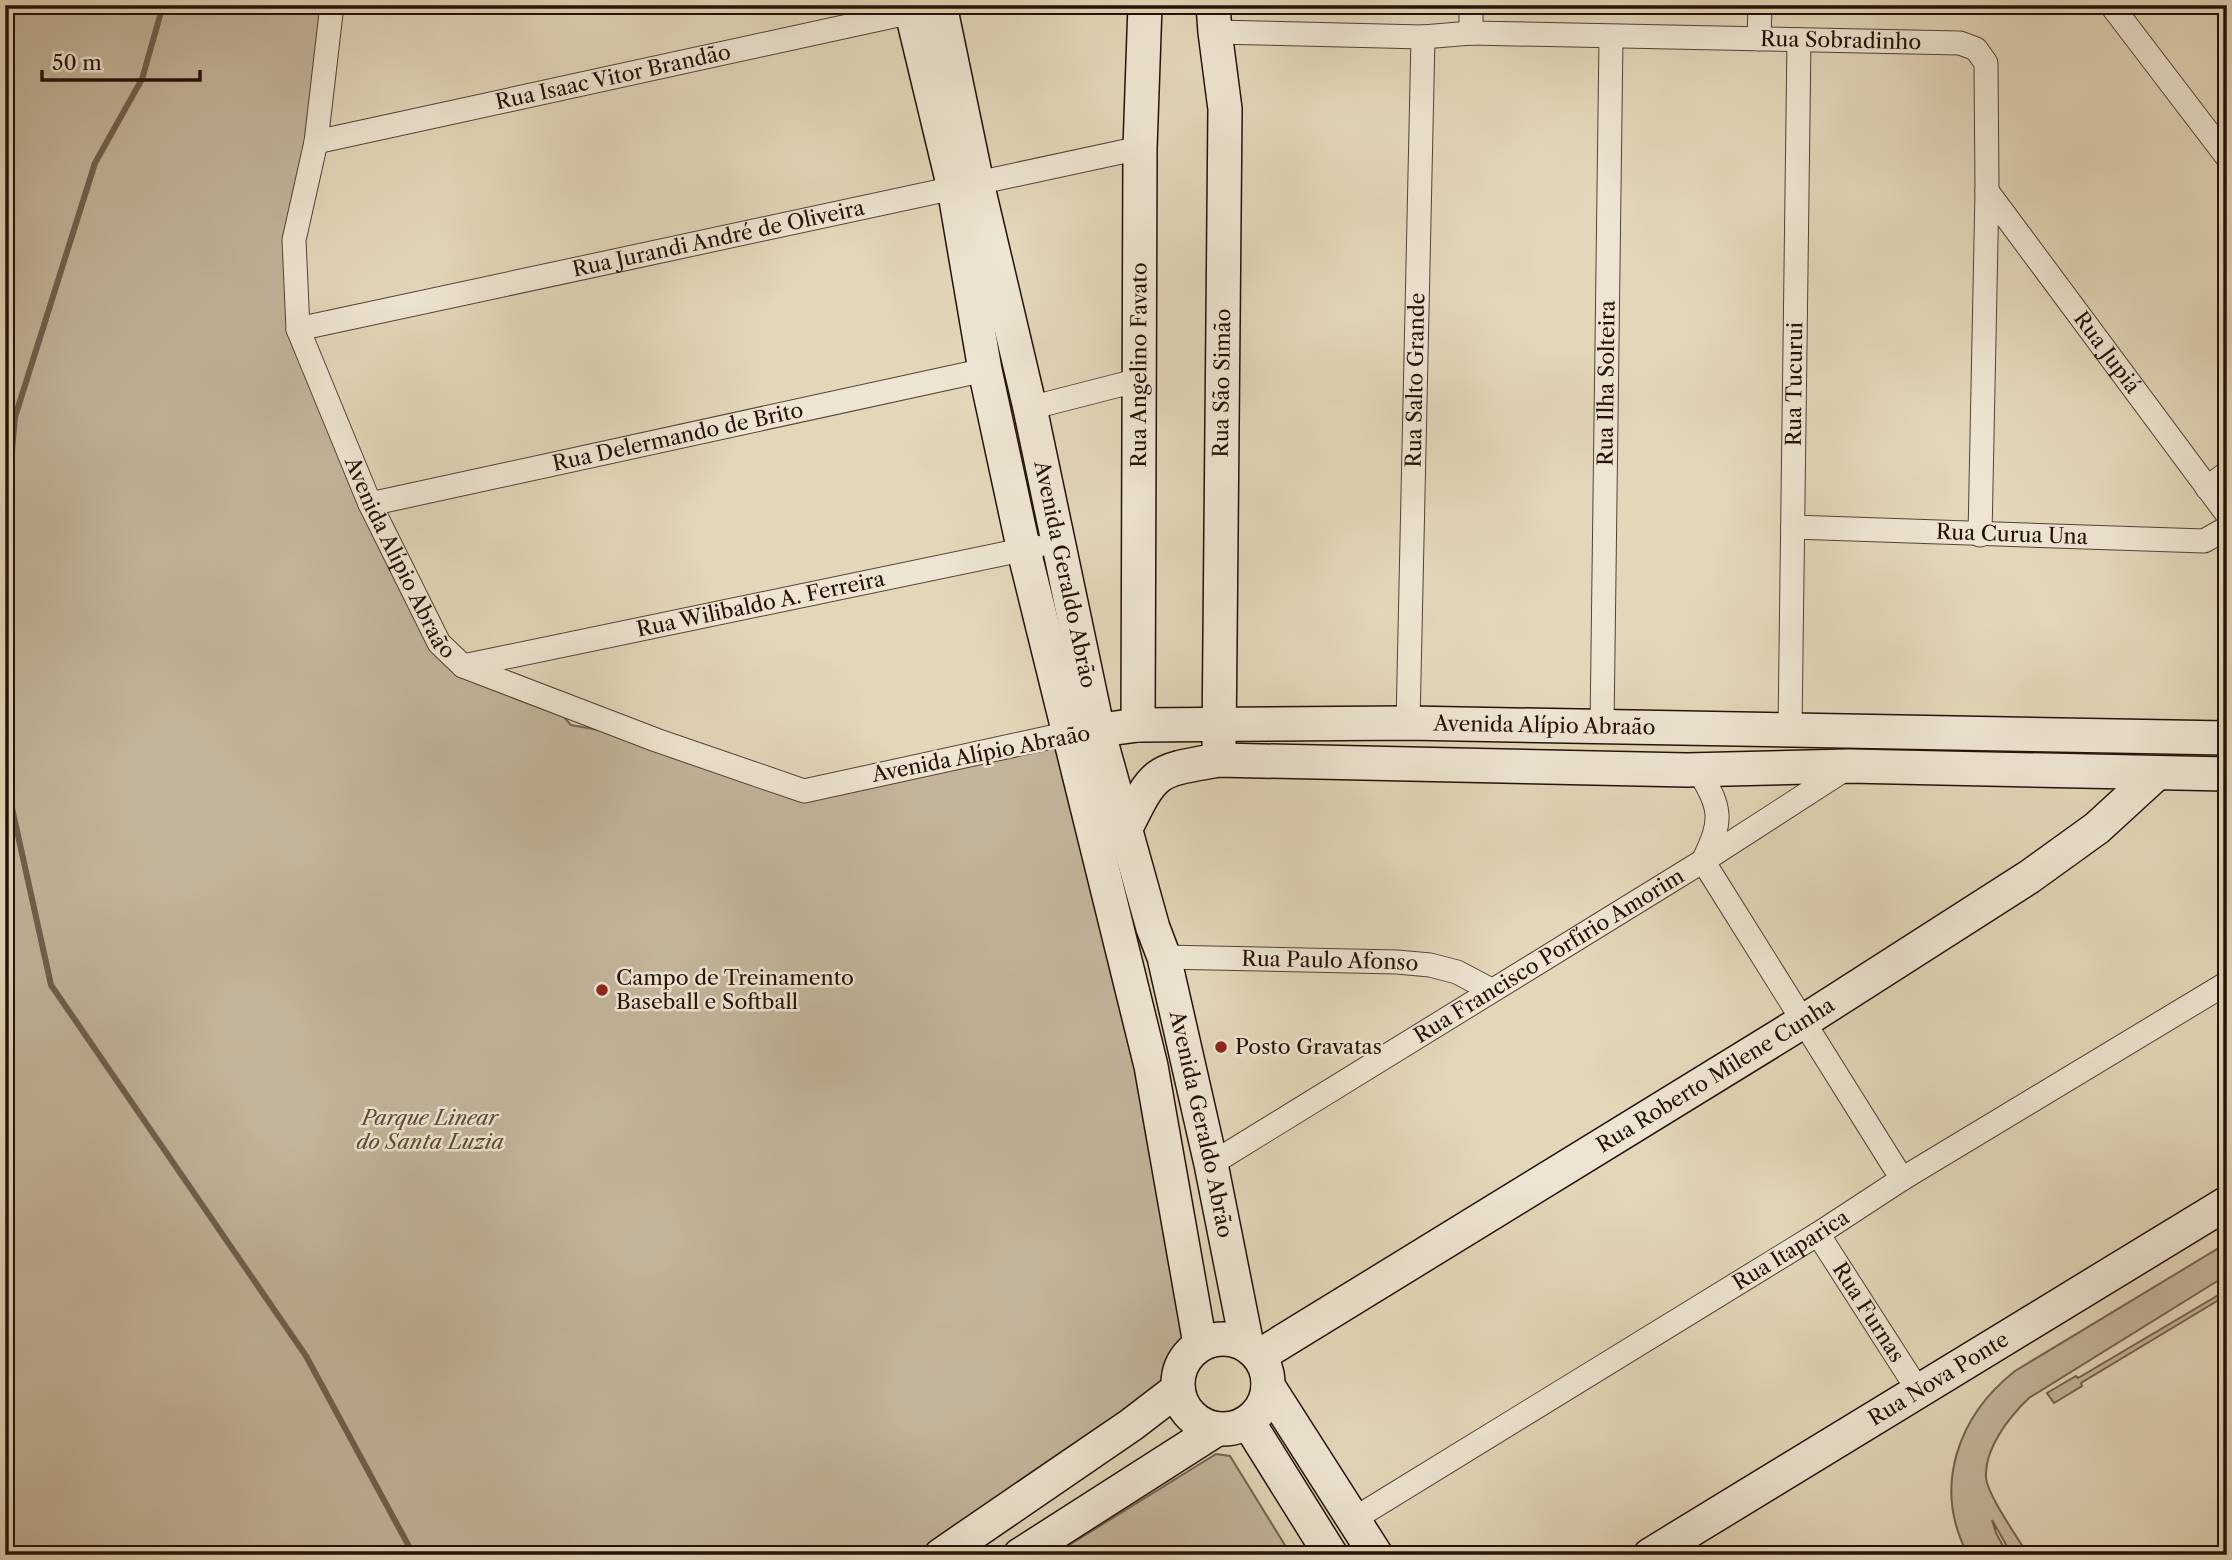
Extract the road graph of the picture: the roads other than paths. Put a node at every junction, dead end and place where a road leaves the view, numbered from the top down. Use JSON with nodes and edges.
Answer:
{"nodes":[{"id":1,"x":332,"y":5,"type":"edge"},
{"id":2,"x":1145,"y":5,"type":"edge"},
{"id":3,"x":1471,"y":5,"type":"edge"},
{"id":4,"x":1760,"y":5,"type":"edge"},
{"id":5,"x":2110,"y":5,"type":"edge"},
{"id":6,"x":929,"y":7,"type":"edge"},
{"id":7,"x":1214,"y":19,"type":"edge"},
{"id":8,"x":1471,"y":33,"type":"junction"},
{"id":9,"x":1423,"y":37,"type":"junction"},
{"id":10,"x":1611,"y":37,"type":"junction"},
{"id":11,"x":1759,"y":39,"type":"junction"},
{"id":12,"x":1799,"y":40,"type":"junction"},
{"id":13,"x":316,"y":142,"type":"junction"},
{"id":14,"x":1140,"y":148,"type":"junction"},
{"id":15,"x":2227,"y":157,"type":"edge"},
{"id":16,"x":965,"y":186,"type":"junction"},
{"id":17,"x":1987,"y":191,"type":"junction"},
{"id":18,"x":298,"y":329,"type":"junction"},
{"id":19,"x":985,"y":370,"type":"junction"},
{"id":20,"x":1139,"y":380,"type":"junction"},
{"id":21,"x":1030,"y":408,"type":"junction"},
{"id":22,"x":2227,"y":473,"type":"edge"},
{"id":23,"x":2207,"y":488,"type":"junction"},
{"id":24,"x":370,"y":504,"type":"junction"},
{"id":25,"x":2227,"y":514,"type":"edge"},
{"id":26,"x":1793,"y":527,"type":"junction"},
{"id":27,"x":2227,"y":528,"type":"edge"},
{"id":28,"x":1980,"y":535,"type":"junction"},
{"id":29,"x":1057,"y":541,"type":"junction"},
{"id":30,"x":1024,"y":551,"type":"junction"},
{"id":31,"x":463,"y":666,"type":"junction"},
{"id":32,"x":1408,"y":723,"type":"junction"},
{"id":33,"x":1219,"y":724,"type":"junction"},
{"id":34,"x":1138,"y":725,"type":"junction"},
{"id":35,"x":1602,"y":728,"type":"junction"},
{"id":36,"x":1695,"y":728,"type":"junction"},
{"id":37,"x":1790,"y":729,"type":"junction"},
{"id":38,"x":1084,"y":732,"type":"junction"},
{"id":39,"x":2227,"y":738,"type":"edge"},
{"id":40,"x":1219,"y":761,"type":"junction"},
{"id":41,"x":1849,"y":766,"type":"junction"},
{"id":42,"x":1698,"y":770,"type":"junction"},
{"id":43,"x":2157,"y":773,"type":"junction"},
{"id":44,"x":2227,"y":774,"type":"edge"},
{"id":45,"x":1126,"y":828,"type":"junction"},
{"id":46,"x":1703,"y":861,"type":"junction"},
{"id":47,"x":1164,"y":957,"type":"junction"},
{"id":48,"x":2227,"y":983,"type":"edge"},
{"id":49,"x":1491,"y":990,"type":"junction"},
{"id":50,"x":1804,"y":1021,"type":"junction"},
{"id":51,"x":1186,"y":1060,"type":"junction"},
{"id":52,"x":1151,"y":1066,"type":"junction"},
{"id":53,"x":1211,"y":1164,"type":"junction"},
{"id":54,"x":1902,"y":1179,"type":"junction"},
{"id":55,"x":2227,"y":1203,"type":"edge"},
{"id":56,"x":1818,"y":1234,"type":"junction"},
{"id":57,"x":1200,"y":1344,"type":"junction"},
{"id":58,"x":1258,"y":1362,"type":"junction"},
{"id":59,"x":1178,"y":1389,"type":"junction"},
{"id":60,"x":1918,"y":1390,"type":"junction"},
{"id":61,"x":1232,"y":1426,"type":"junction"},
{"id":62,"x":1354,"y":1519,"type":"junction"},
{"id":63,"x":941,"y":1555,"type":"edge"},
{"id":64,"x":1020,"y":1555,"type":"edge"},
{"id":65,"x":1331,"y":1555,"type":"edge"},
{"id":66,"x":1376,"y":1555,"type":"edge"},
{"id":67,"x":1650,"y":1555,"type":"edge"}],
"edges":[{"from":1,"to":13,"type":"street","name":"Avenida Alípio Abraão"},
{"from":2,"to":14,"type":"street","name":"Rua Angelino Favato"},
{"from":3,"to":8,"type":"street"},
{"from":4,"to":11,"type":"street"},
{"from":5,"to":15,"type":"street"},
{"from":6,"to":13,"type":"street","name":"Rua Isaac Vitor Brandão"},
{"from":6,"to":16,"type":"street","name":"Avenida Geraldo Abrão"},
{"from":7,"to":9,"type":"street","name":"Rua Sobradinho"},
{"from":7,"to":33,"type":"street","name":"Rua São Simão"},
{"from":8,"to":9,"type":"street","name":"Rua Sobradinho"},
{"from":8,"to":10,"type":"street","name":"Rua Sobradinho"},
{"from":9,"to":32,"type":"street","name":"Rua Salto Grande"},
{"from":10,"to":11,"type":"street","name":"Rua Sobradinho"},
{"from":10,"to":35,"type":"street","name":"Rua Ilha Solteira"},
{"from":11,"to":12,"type":"street","name":"Rua Sobradinho"},
{"from":12,"to":17,"type":"street","name":"Rua Sobradinho"},
{"from":12,"to":26,"type":"street","name":"Rua Tucurui"},
{"from":13,"to":18,"type":"street","name":"Avenida Alípio Abraão"},
{"from":14,"to":16,"type":"street","name":"Rua Jurandi André de Oliveira"},
{"from":14,"to":20,"type":"street","name":"Rua Angelino Favato"},
{"from":16,"to":18,"type":"street","name":"Rua Jurandi André de Oliveira"},
{"from":16,"to":19,"type":"street","name":"Avenida Geraldo Abrão"},
{"from":16,"to":21,"type":"street","name":"Avenida Geraldo Abrão"},
{"from":17,"to":23,"type":"street","name":"Rua Jupiá"},
{"from":17,"to":28,"type":"street","name":"Rua Sobradinho"},
{"from":18,"to":24,"type":"street","name":"Avenida Alípio Abraão"},
{"from":19,"to":24,"type":"street","name":"Rua Delermando de Brito"},
{"from":19,"to":30,"type":"street","name":"Avenida Geraldo Abrão"},
{"from":20,"to":21,"type":"street"},
{"from":20,"to":34,"type":"street","name":"Rua Angelino Favato"},
{"from":21,"to":29,"type":"street","name":"Avenida Geraldo Abrão"},
{"from":22,"to":23,"type":"street"},
{"from":23,"to":25,"type":"street","name":"Rua Jupiá"},
{"from":24,"to":31,"type":"street","name":"Avenida Alípio Abraão"},
{"from":26,"to":28,"type":"street","name":"Rua Curua Una"},
{"from":26,"to":37,"type":"street","name":"Rua Tucurui"},
{"from":27,"to":28,"type":"street","name":"Rua Curua Una"},
{"from":29,"to":30,"type":"street","name":"Rua Wilibaldo A. Ferreira"},
{"from":29,"to":38,"type":"street","name":"Avenida Geraldo Abrão"},
{"from":30,"to":31,"type":"street","name":"Rua Wilibaldo A. Ferreira"},
{"from":30,"to":38,"type":"street","name":"Avenida Geraldo Abrão"},
{"from":31,"to":38,"type":"street","name":"Avenida Alípio Abraão"},
{"from":32,"to":33,"type":"street","name":"Avenida Alípio Abraão"},
{"from":32,"to":35,"type":"street","name":"Avenida Alípio Abraão"},
{"from":33,"to":34,"type":"street","name":"Avenida Alípio Abraão"},
{"from":33,"to":40,"type":"street","name":"Rua São Simão"},
{"from":34,"to":38,"type":"street","name":"Avenida Alípio Abraão"},
{"from":35,"to":36,"type":"street","name":"Avenida Alípio Abraão"},
{"from":36,"to":37,"type":"street","name":"Avenida Alípio Abraão"},
{"from":36,"to":42,"type":"street"},
{"from":37,"to":39,"type":"street","name":"Avenida Alípio Abraão"},
{"from":38,"to":45,"type":"street","name":"Avenida Geraldo Abrão"},
{"from":38,"to":52,"type":"street","name":"Avenida Geraldo Abrão"},
{"from":40,"to":42,"type":"street","name":"Avenida Alípio Abraão"},
{"from":40,"to":45,"type":"street","name":"Avenida Alípio Abraão"},
{"from":41,"to":42,"type":"street","name":"Avenida Alípio Abraão"},
{"from":41,"to":43,"type":"street","name":"Avenida Alípio Abraão"},
{"from":41,"to":46,"type":"street","name":"Rua Francisco Porfírio Amorim"},
{"from":42,"to":46,"type":"street"},
{"from":43,"to":44,"type":"street","name":"Avenida Alípio Abraão"},
{"from":43,"to":50,"type":"street","name":"Rua Roberto Milene Cunha"},
{"from":45,"to":47,"type":"street","name":"Avenida Geraldo Abrão"},
{"from":46,"to":49,"type":"street","name":"Rua Francisco Porfírio Amorim"},
{"from":46,"to":50,"type":"street"},
{"from":47,"to":49,"type":"street","name":"Rua Paulo Afonso"},
{"from":47,"to":51,"type":"street","name":"Avenida Geraldo Abrão"},
{"from":48,"to":54,"type":"street","name":"Rua Itaparica"},
{"from":49,"to":53,"type":"street","name":"Rua Francisco Porfírio Amorim"},
{"from":50,"to":54,"type":"street"},
{"from":50,"to":58,"type":"street","name":"Rua Roberto Milene Cunha"},
{"from":51,"to":52,"type":"street"},
{"from":51,"to":53,"type":"street","name":"Avenida Geraldo Abrão"},
{"from":52,"to":57,"type":"street","name":"Avenida Geraldo Abrão"},
{"from":53,"to":58,"type":"street","name":"Avenida Geraldo Abrão"},
{"from":54,"to":56,"type":"street","name":"Rua Itaparica"},
{"from":55,"to":60,"type":"street","name":"Rua Nova Ponte"},
{"from":56,"to":60,"type":"street","name":"Rua Furnas"},
{"from":56,"to":62,"type":"street","name":"Rua Itaparica"},
{"from":57,"to":58,"type":"street"},
{"from":57,"to":59,"type":"street"},
{"from":58,"to":61,"type":"street"},
{"from":58,"to":62,"type":"street","name":"Avenida Geraldo Abrão"},
{"from":59,"to":61,"type":"street"},
{"from":59,"to":63,"type":"street"},
{"from":60,"to":67,"type":"street","name":"Rua Nova Ponte"},
{"from":61,"to":64,"type":"street"},
{"from":61,"to":65,"type":"street"},
{"from":62,"to":66,"type":"street","name":"Avenida Geraldo Abrão"}]}
